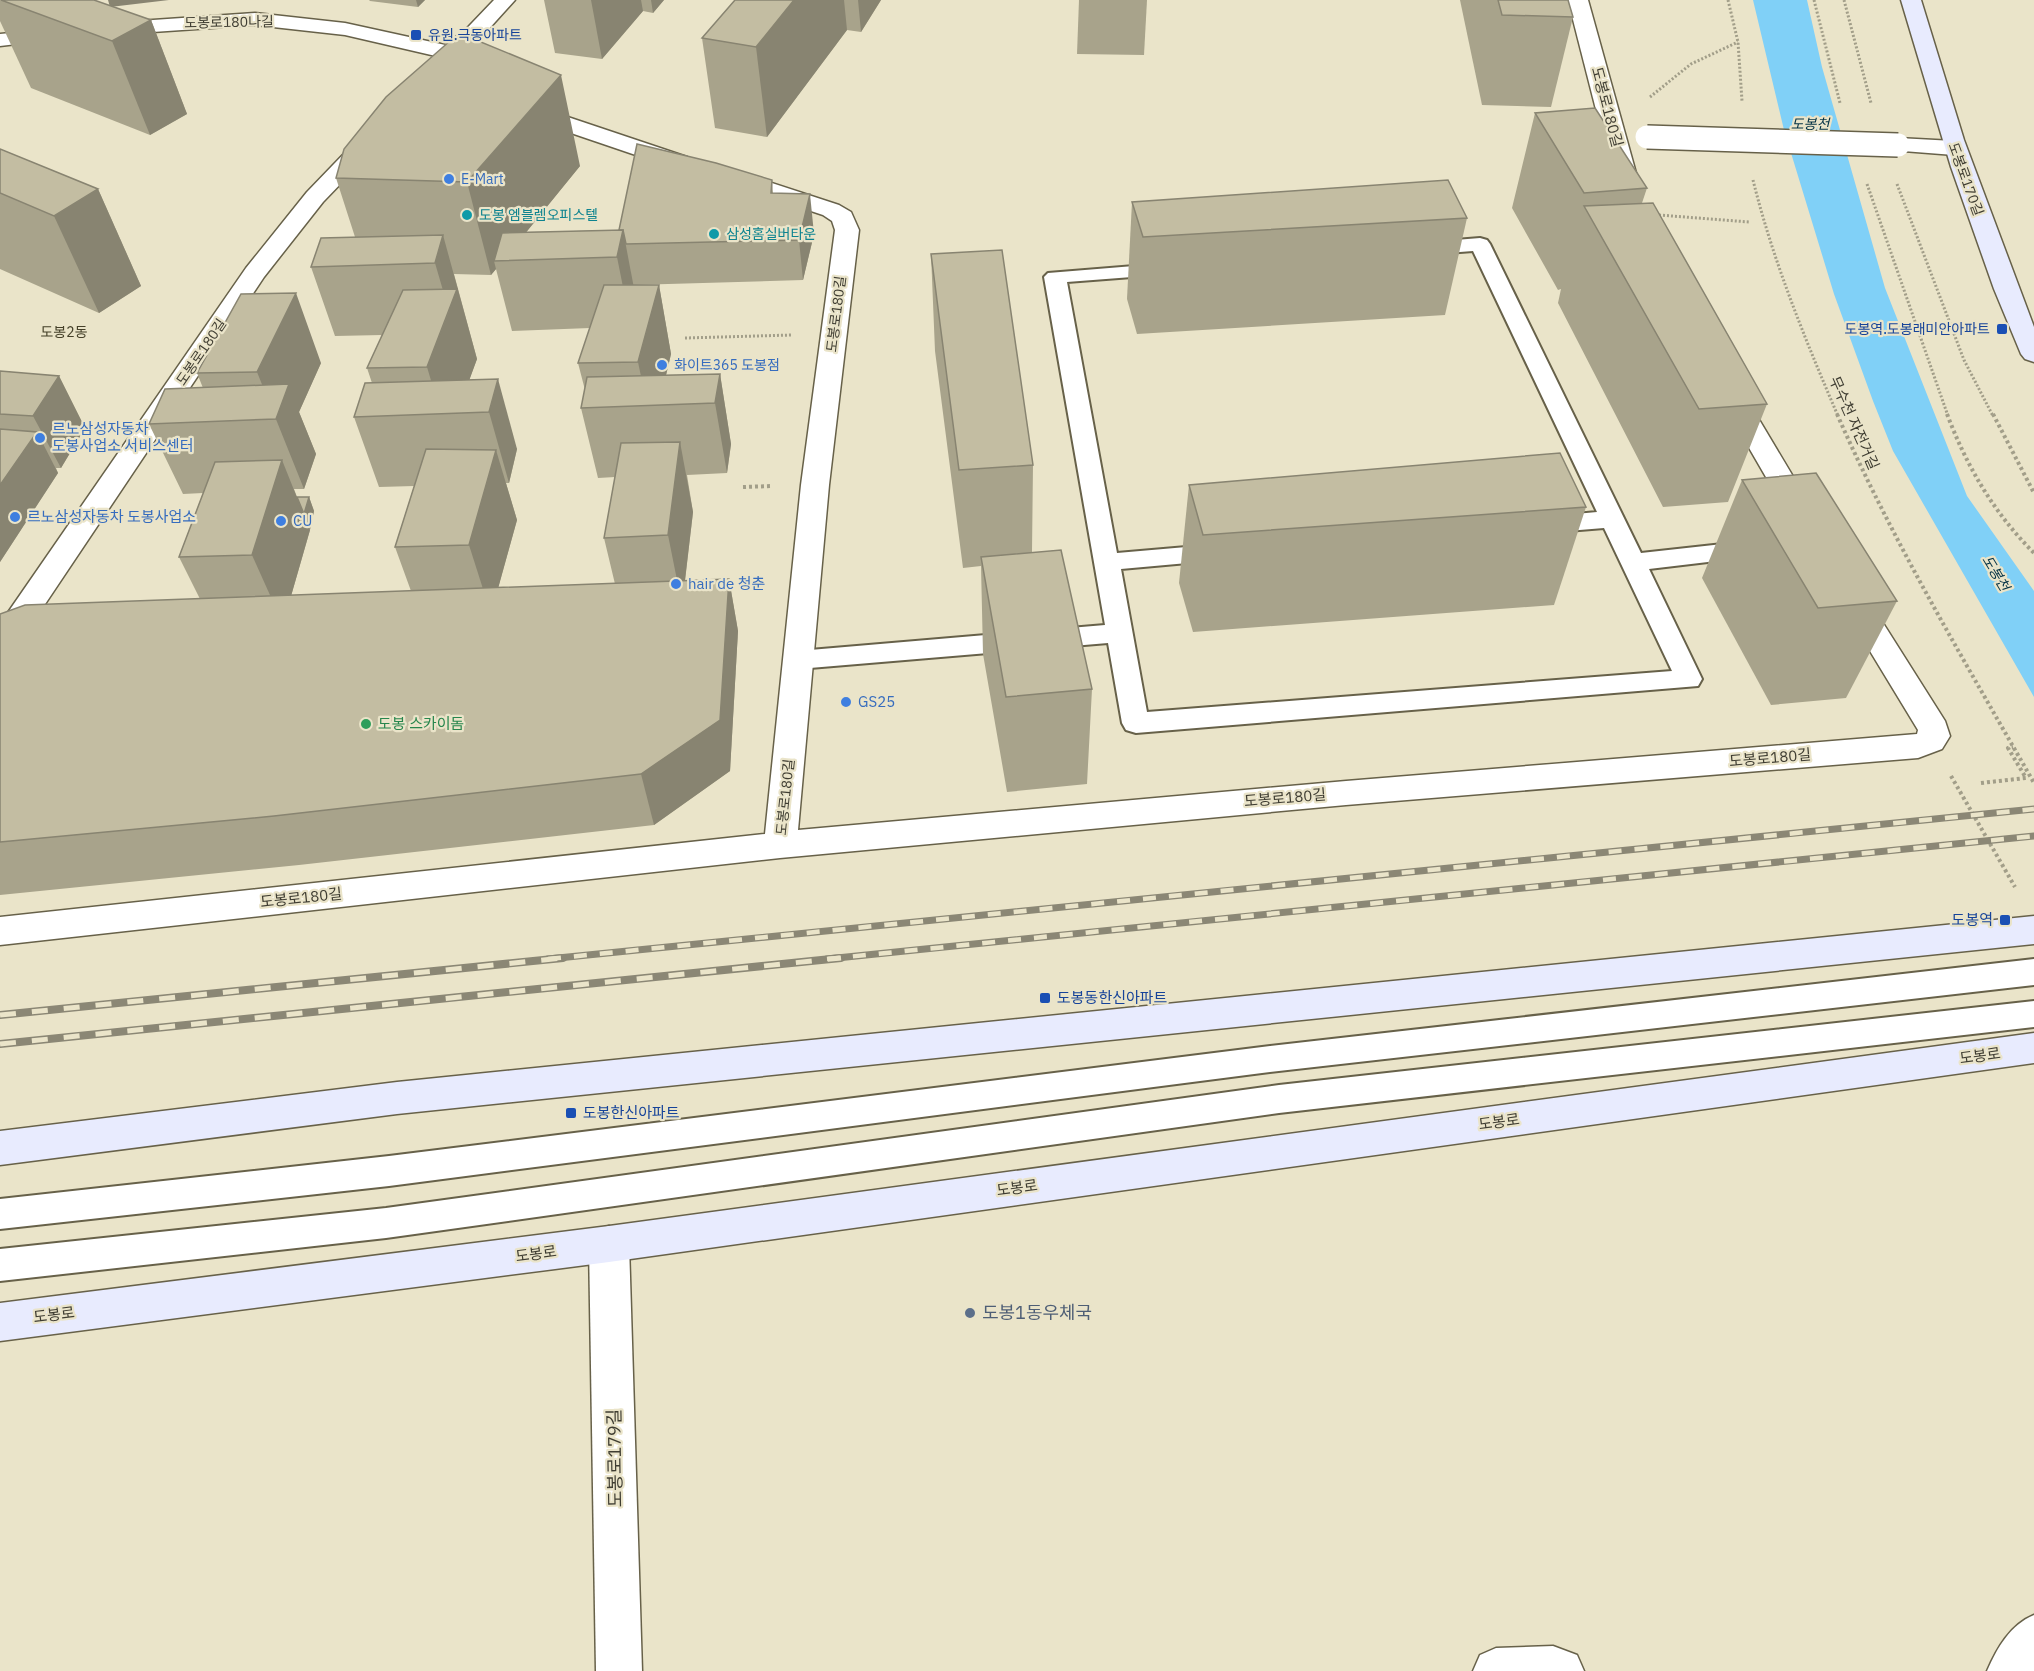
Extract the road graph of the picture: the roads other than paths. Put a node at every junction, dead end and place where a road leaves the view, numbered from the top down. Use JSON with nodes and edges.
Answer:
{"nodes":[{"id":1,"x":505,"y":0,"type":"edge"},
{"id":2,"x":1578,"y":0,"type":"edge"},
{"id":3,"x":1911,"y":0,"type":"edge"},
{"id":4,"x":256,"y":9,"type":"edge"},
{"id":5,"x":92,"y":31,"type":"edge"},
{"id":6,"x":69,"y":33,"type":"dead end"},
{"id":7,"x":0,"y":40,"type":"edge"},
{"id":8,"x":455,"y":54,"type":"junction"},
{"id":9,"x":435,"y":85,"type":"edge"},
{"id":10,"x":505,"y":103,"type":"edge"},
{"id":11,"x":382,"y":128,"type":"edge"},
{"id":12,"x":1615,"y":135,"type":"junction"},
{"id":13,"x":1954,"y":148,"type":"junction"},
{"id":14,"x":1648,"y":215,"type":"edge"},
{"id":15,"x":2034,"y":354,"type":"edge"},
{"id":16,"x":1717,"y":370,"type":"edge"},
{"id":17,"x":1613,"y":519,"type":"junction"},
{"id":18,"x":1519,"y":527,"type":"edge"},
{"id":19,"x":1818,"y":542,"type":"edge"},
{"id":20,"x":1772,"y":547,"type":"edge"},
{"id":21,"x":1248,"y":550,"type":"edge"},
{"id":22,"x":1107,"y":562,"type":"junction"},
{"id":23,"x":1633,"y":562,"type":"junction"},
{"id":24,"x":1837,"y":573,"type":"edge"},
{"id":25,"x":1120,"y":633,"type":"junction"},
{"id":26,"x":0,"y":646,"type":"edge"},
{"id":27,"x":798,"y":660,"type":"junction"},
{"id":28,"x":780,"y":845,"type":"junction"},
{"id":29,"x":2034,"y":930,"type":"edge"},
{"id":30,"x":0,"y":931,"type":"edge"},
{"id":31,"x":2034,"y":972,"type":"edge"},
{"id":32,"x":2034,"y":1014,"type":"edge"},
{"id":33,"x":2034,"y":1048,"type":"edge"},
{"id":34,"x":0,"y":1148,"type":"edge"},
{"id":35,"x":0,"y":1214,"type":"edge"},
{"id":36,"x":609,"y":1244,"type":"junction"},
{"id":37,"x":0,"y":1265,"type":"edge"},
{"id":38,"x":0,"y":1322,"type":"edge"},
{"id":39,"x":2034,"y":1638,"type":"edge"},
{"id":40,"x":619,"y":1671,"type":"edge"},
{"id":41,"x":1496,"y":1671,"type":"edge"},
{"id":42,"x":1561,"y":1671,"type":"edge"},
{"id":43,"x":2010,"y":1671,"type":"edge"}],
"edges":[{"from":1,"to":8,"type":"street"},
{"from":2,"to":12,"type":"street","name":"도봉로180길"},
{"from":3,"to":13,"type":"main road","name":"도봉로170길"},
{"from":4,"to":5,"type":"street","name":"도봉로180나길"},
{"from":4,"to":8,"type":"street","name":"도봉로180나길"},
{"from":6,"to":7,"type":"street"},
{"from":8,"to":9,"type":"street"},
{"from":10,"to":27,"type":"street","name":"도봉로180길"},
{"from":11,"to":26,"type":"street","name":"도봉로180길"},
{"from":12,"to":13,"type":"street","bridge":true},
{"from":12,"to":14,"type":"street","name":"도봉로180길"},
{"from":13,"to":15,"type":"main road","name":"도봉로170길"},
{"from":16,"to":19,"type":"street"},
{"from":17,"to":18,"type":"lane"},
{"from":17,"to":22,"type":"lane"},
{"from":17,"to":23,"type":"lane"},
{"from":20,"to":23,"type":"lane"},
{"from":21,"to":22,"type":"lane"},
{"from":22,"to":25,"type":"lane"},
{"from":23,"to":25,"type":"lane"},
{"from":24,"to":28,"type":"street","name":"도봉로180길"},
{"from":25,"to":27,"type":"lane"},
{"from":27,"to":28,"type":"street","name":"도봉로180길"},
{"from":28,"to":30,"type":"street","name":"도봉로180길"},
{"from":29,"to":34,"type":"main road"},
{"from":31,"to":35,"type":"lane"},
{"from":32,"to":37,"type":"lane"},
{"from":33,"to":36,"type":"main road","name":"도봉로"},
{"from":36,"to":38,"type":"main road","name":"도봉로"},
{"from":36,"to":40,"type":"street","name":"도봉로179길"},
{"from":39,"to":43,"type":"street"},
{"from":41,"to":42,"type":"street"}]}
